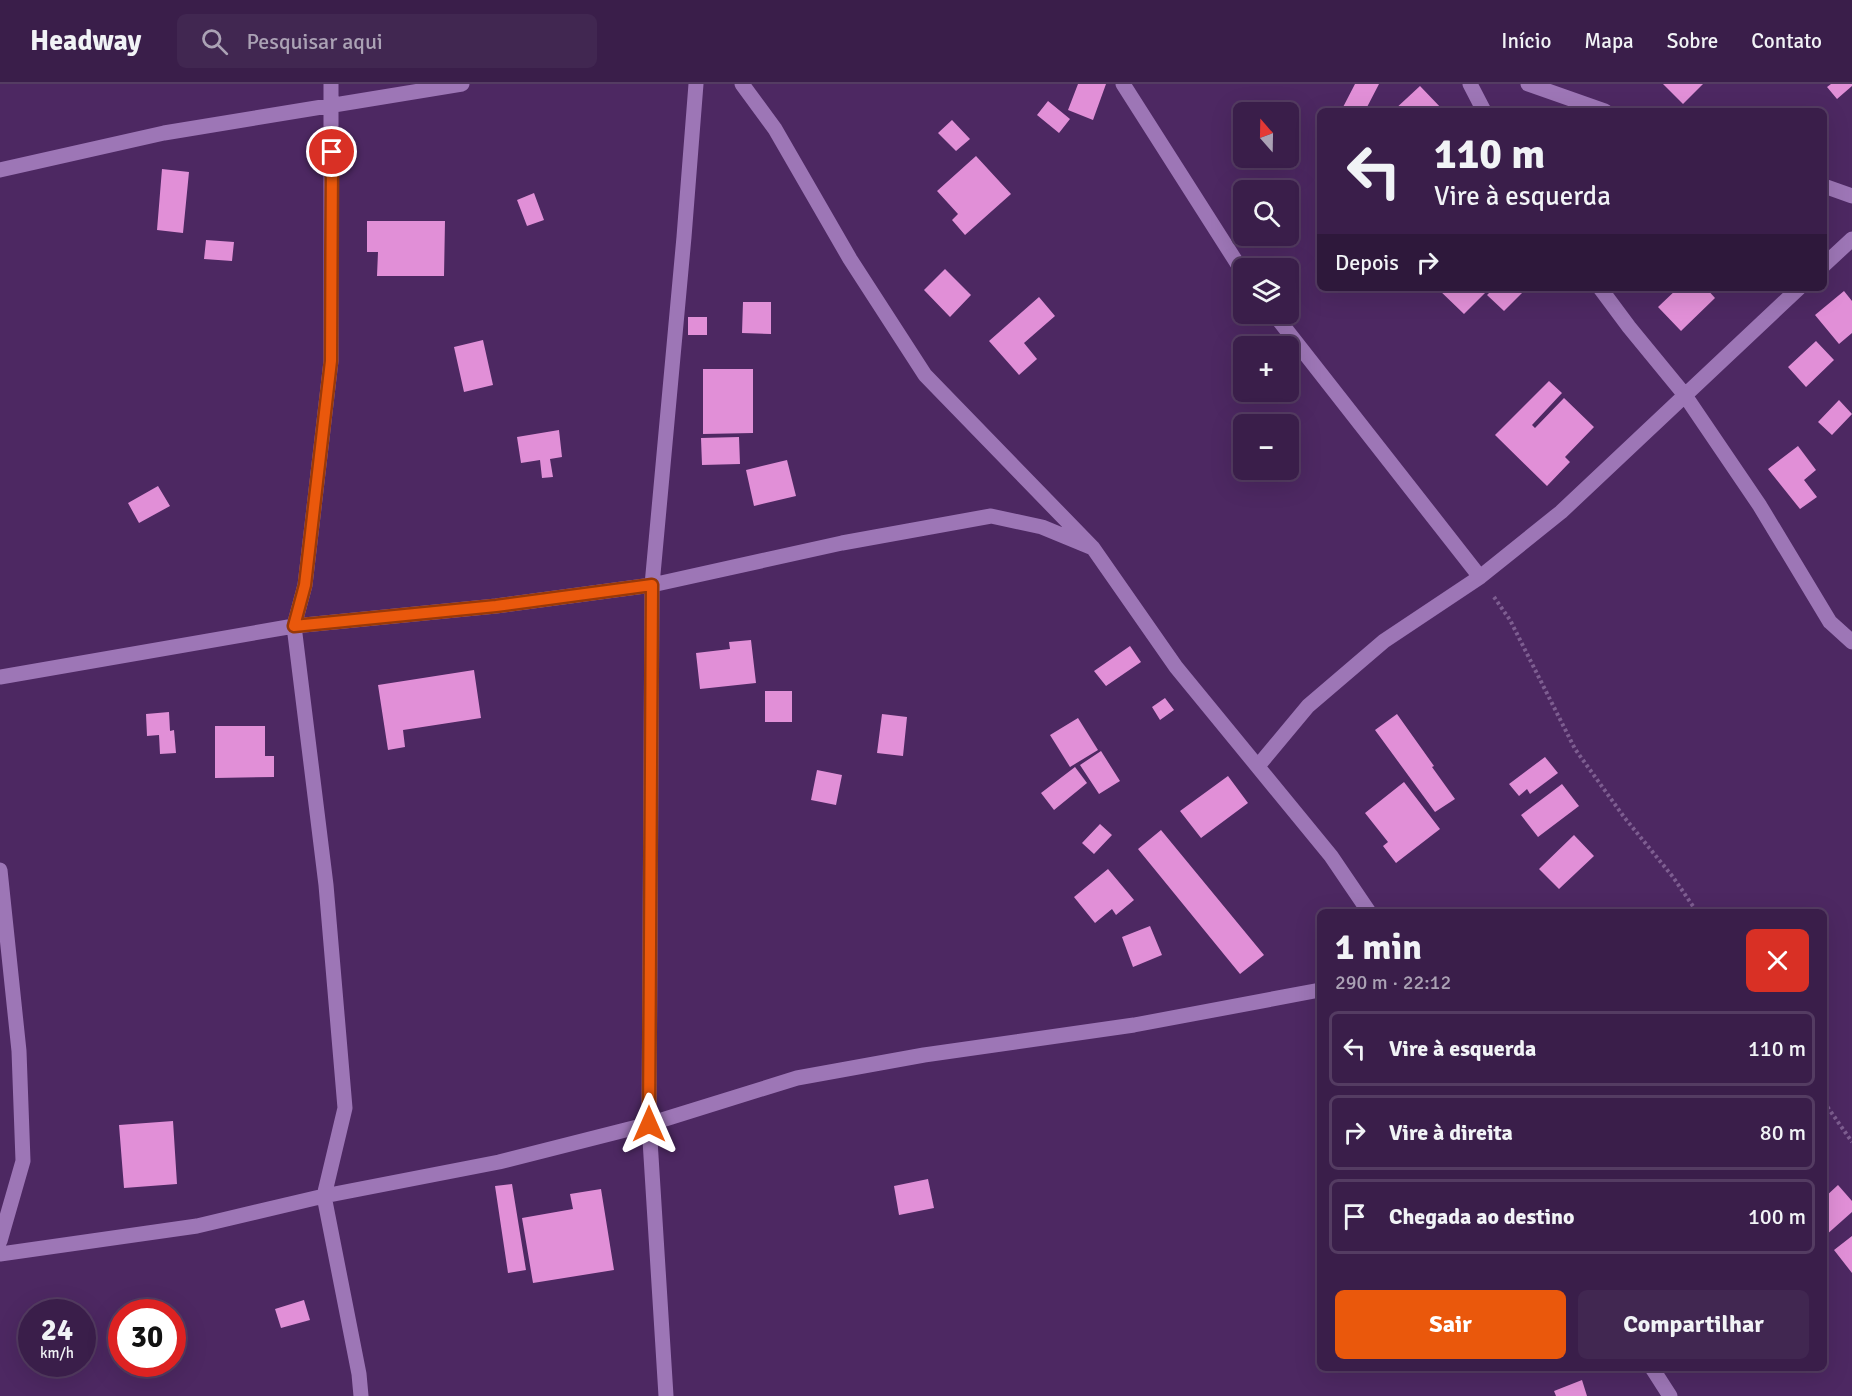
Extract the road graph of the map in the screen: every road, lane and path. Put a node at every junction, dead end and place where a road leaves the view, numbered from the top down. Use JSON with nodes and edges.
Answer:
{"nodes":[{"id":1,"x":331,"y":84,"type":"edge"},
{"id":2,"x":462,"y":84,"type":"edge"},
{"id":3,"x":696,"y":84,"type":"edge"},
{"id":4,"x":742,"y":84,"type":"edge"},
{"id":5,"x":1123,"y":84,"type":"edge"},
{"id":6,"x":1470,"y":84,"type":"edge"},
{"id":7,"x":1528,"y":84,"type":"edge"},
{"id":8,"x":333,"y":105,"type":"junction"},
{"id":9,"x":1482,"y":108,"type":"edge"},
{"id":10,"x":1596,"y":108,"type":"edge"},
{"id":11,"x":0,"y":170,"type":"edge"},
{"id":12,"x":1827,"y":187,"type":"edge"},
{"id":13,"x":1852,"y":195,"type":"edge"},
{"id":14,"x":1852,"y":239,"type":"edge"},
{"id":15,"x":1234,"y":258,"type":"edge"},
{"id":16,"x":1827,"y":262,"type":"edge"},
{"id":17,"x":1601,"y":291,"type":"edge"},
{"id":18,"x":1796,"y":291,"type":"edge"},
{"id":19,"x":1282,"y":324,"type":"edge"},
{"id":20,"x":1684,"y":394,"type":"junction"},
{"id":21,"x":1093,"y":548,"type":"junction"},
{"id":22,"x":1480,"y":577,"type":"junction"},
{"id":23,"x":652,"y":585,"type":"junction"},
{"id":24,"x":294,"y":626,"type":"junction"},
{"id":25,"x":1852,"y":642,"type":"edge"},
{"id":26,"x":0,"y":677,"type":"edge"},
{"id":27,"x":1258,"y":766,"type":"junction"},
{"id":28,"x":0,"y":870,"type":"edge"},
{"id":29,"x":1367,"y":909,"type":"edge"},
{"id":30,"x":1695,"y":909,"type":"edge"},
{"id":31,"x":1317,"y":989,"type":"edge"},
{"id":32,"x":1827,"y":1106,"type":"edge"},
{"id":33,"x":649,"y":1124,"type":"junction"},
{"id":34,"x":1852,"y":1142,"type":"edge"},
{"id":35,"x":324,"y":1196,"type":"junction"},
{"id":36,"x":0,"y":1241,"type":"edge"},
{"id":37,"x":0,"y":1254,"type":"edge"},
{"id":38,"x":1654,"y":1371,"type":"edge"},
{"id":39,"x":361,"y":1396,"type":"edge"},
{"id":40,"x":666,"y":1396,"type":"edge"},
{"id":41,"x":1671,"y":1396,"type":"edge"}],
"edges":[{"from":1,"to":8,"type":"street"},
{"from":2,"to":8,"type":"street"},
{"from":3,"to":23,"type":"street"},
{"from":4,"to":21,"type":"street"},
{"from":5,"to":15,"type":"street"},
{"from":6,"to":9,"type":"street"},
{"from":7,"to":10,"type":"street"},
{"from":8,"to":11,"type":"street"},
{"from":8,"to":24,"type":"street"},
{"from":12,"to":13,"type":"street"},
{"from":14,"to":16,"type":"street"},
{"from":17,"to":20,"type":"street"},
{"from":18,"to":20,"type":"street"},
{"from":19,"to":22,"type":"street"},
{"from":20,"to":22,"type":"street"},
{"from":20,"to":25,"type":"street"},
{"from":21,"to":23,"type":"street"},
{"from":21,"to":27,"type":"street"},
{"from":22,"to":27,"type":"street"},
{"from":22,"to":30,"type":"path"},
{"from":23,"to":24,"type":"street"},
{"from":23,"to":33,"type":"street"},
{"from":24,"to":26,"type":"street"},
{"from":24,"to":35,"type":"street"},
{"from":27,"to":29,"type":"street"},
{"from":28,"to":36,"type":"street"},
{"from":31,"to":33,"type":"street"},
{"from":32,"to":34,"type":"path"},
{"from":33,"to":35,"type":"street"},
{"from":33,"to":40,"type":"street"},
{"from":35,"to":37,"type":"street"},
{"from":35,"to":39,"type":"street"},
{"from":38,"to":41,"type":"street"}]}
